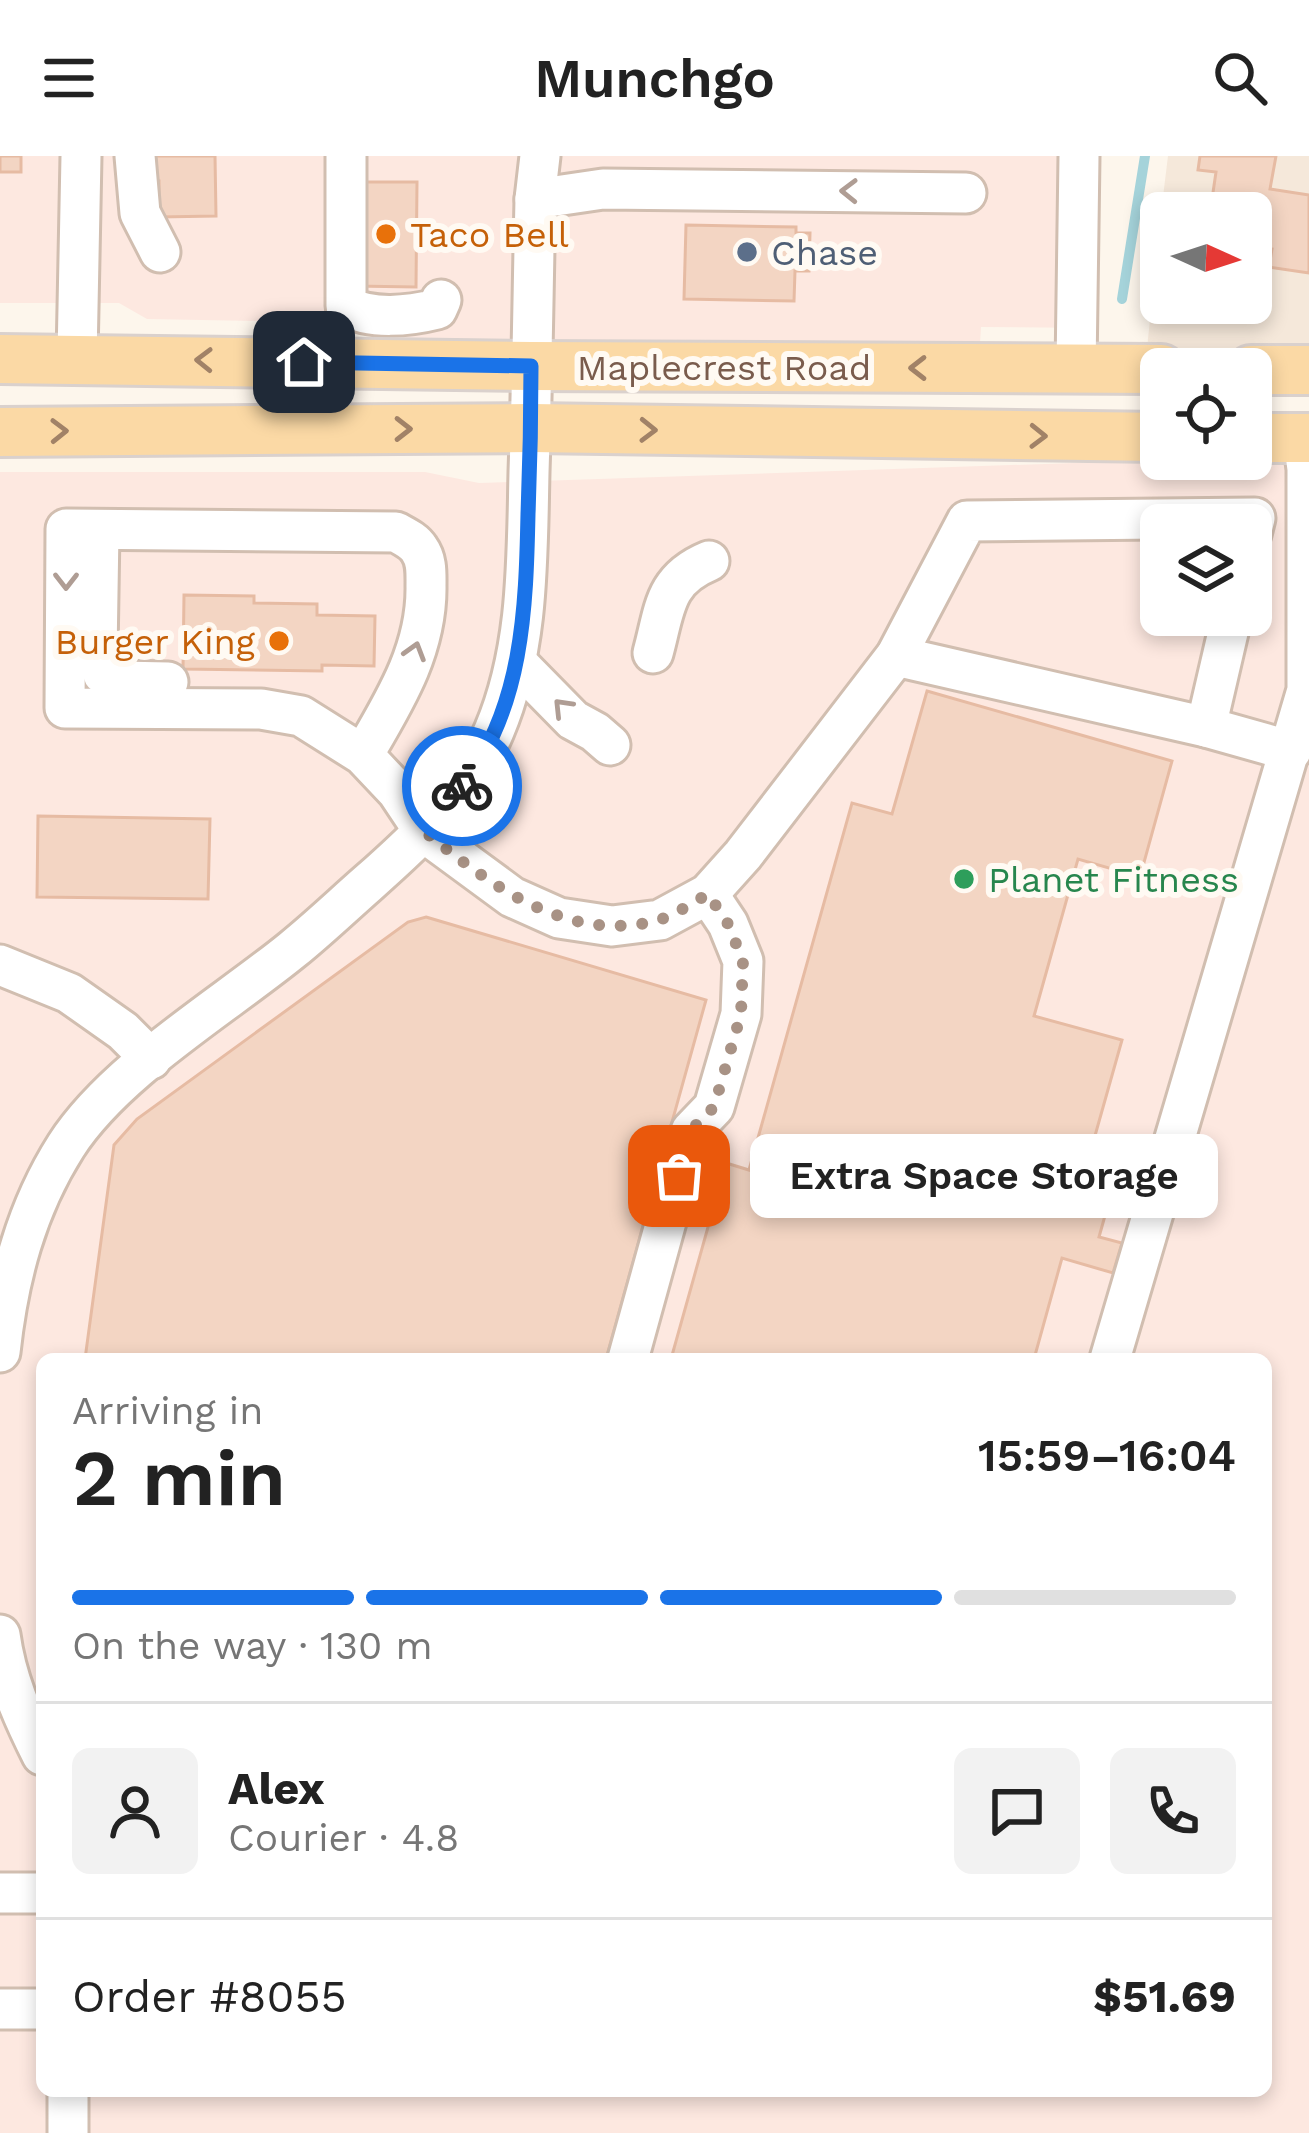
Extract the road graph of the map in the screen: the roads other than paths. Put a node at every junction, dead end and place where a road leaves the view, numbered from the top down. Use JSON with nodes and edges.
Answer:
{"nodes":[{"id":1,"x":134,"y":156,"type":"edge"},
{"id":2,"x":346,"y":156,"type":"edge"},
{"id":3,"x":540,"y":156,"type":"edge"},
{"id":4,"x":1079,"y":156,"type":"edge"},
{"id":5,"x":79,"y":157,"type":"edge"},
{"id":6,"x":966,"y":193,"type":"dead end"},
{"id":7,"x":535,"y":199,"type":"junction"},
{"id":8,"x":160,"y":252,"type":"dead end"},
{"id":9,"x":441,"y":300,"type":"dead end"},
{"id":10,"x":77,"y":358,"type":"junction"},
{"id":11,"x":0,"y":359,"type":"edge"},
{"id":12,"x":531,"y":366,"type":"junction"},
{"id":13,"x":1076,"y":369,"type":"junction"},
{"id":14,"x":1140,"y":370,"type":"edge"},
{"id":15,"x":1272,"y":370,"type":"edge"},
{"id":16,"x":1309,"y":370,"type":"edge"},
{"id":17,"x":531,"y":428,"type":"junction"},
{"id":18,"x":0,"y":432,"type":"edge"},
{"id":19,"x":1140,"y":437,"type":"edge"},
{"id":20,"x":1272,"y":438,"type":"edge"},
{"id":21,"x":1306,"y":438,"type":"edge"},
{"id":22,"x":1140,"y":519,"type":"edge"},
{"id":23,"x":709,"y":561,"type":"dead end"},
{"id":24,"x":1227,"y":636,"type":"edge"},
{"id":25,"x":653,"y":653,"type":"dead end"},
{"id":26,"x":896,"y":656,"type":"junction"},
{"id":27,"x":517,"y":663,"type":"junction"},
{"id":28,"x":1206,"y":727,"type":"junction"},
{"id":29,"x":610,"y":745,"type":"dead end"},
{"id":30,"x":1291,"y":751,"type":"junction"},
{"id":31,"x":363,"y":755,"type":"junction"},
{"id":32,"x":425,"y":832,"type":"junction"},
{"id":33,"x":708,"y":894,"type":"junction"},
{"id":34,"x":0,"y":965,"type":"edge"},
{"id":35,"x":151,"y":1059,"type":"junction"},
{"id":36,"x":9,"y":1250,"type":"edge"},
{"id":37,"x":0,"y":1352,"type":"edge"},
{"id":38,"x":630,"y":1353,"type":"edge"},
{"id":39,"x":1112,"y":1353,"type":"edge"},
{"id":40,"x":0,"y":1635,"type":"edge"},
{"id":41,"x":36,"y":1743,"type":"edge"},
{"id":42,"x":0,"y":1893,"type":"edge"},
{"id":43,"x":36,"y":1893,"type":"edge"},
{"id":44,"x":0,"y":2009,"type":"edge"},
{"id":45,"x":36,"y":2009,"type":"edge"},
{"id":46,"x":68,"y":2097,"type":"edge"},
{"id":47,"x":68,"y":2133,"type":"edge"}],
"edges":[{"from":1,"to":8,"type":"lane"},
{"from":2,"to":9,"type":"lane"},
{"from":3,"to":7,"type":"lane"},
{"from":4,"to":13,"type":"lane"},
{"from":5,"to":10,"type":"lane"},
{"from":6,"to":7,"type":"lane","one_way":true},
{"from":7,"to":12,"type":"lane"},
{"from":10,"to":11,"type":"main road","name":"Maplecrest Road"},
{"from":12,"to":10,"type":"main road","name":"Maplecrest Road","one_way":true},
{"from":13,"to":12,"type":"main road","name":"Maplecrest Road","one_way":true},
{"from":12,"to":17,"type":"lane"},
{"from":13,"to":14,"type":"main road","name":"Maplecrest Road"},
{"from":15,"to":16,"type":"main road"},
{"from":18,"to":17,"type":"main road","name":"Maplecrest Road","one_way":true},
{"from":17,"to":19,"type":"main road","name":"Maplecrest Road","one_way":true},
{"from":17,"to":27,"type":"lane"},
{"from":20,"to":21,"type":"main road"},
{"from":21,"to":30,"type":"lane"},
{"from":22,"to":26,"type":"lane"},
{"from":23,"to":25,"type":"lane"},
{"from":24,"to":28,"type":"lane"},
{"from":26,"to":28,"type":"lane"},
{"from":26,"to":33,"type":"lane"},
{"from":29,"to":27,"type":"lane","one_way":true},
{"from":27,"to":32,"type":"lane"},
{"from":28,"to":30,"type":"lane"},
{"from":30,"to":39,"type":"lane"},
{"from":31,"to":31,"type":"lane","one_way":true},
{"from":31,"to":32,"type":"lane"},
{"from":32,"to":33,"type":"lane"},
{"from":32,"to":35,"type":"lane"},
{"from":33,"to":38,"type":"lane"},
{"from":34,"to":35,"type":"lane"},
{"from":35,"to":36,"type":"lane"},
{"from":36,"to":37,"type":"lane"},
{"from":40,"to":41,"type":"lane"},
{"from":42,"to":43,"type":"lane"},
{"from":44,"to":45,"type":"lane"},
{"from":46,"to":47,"type":"lane"}]}
